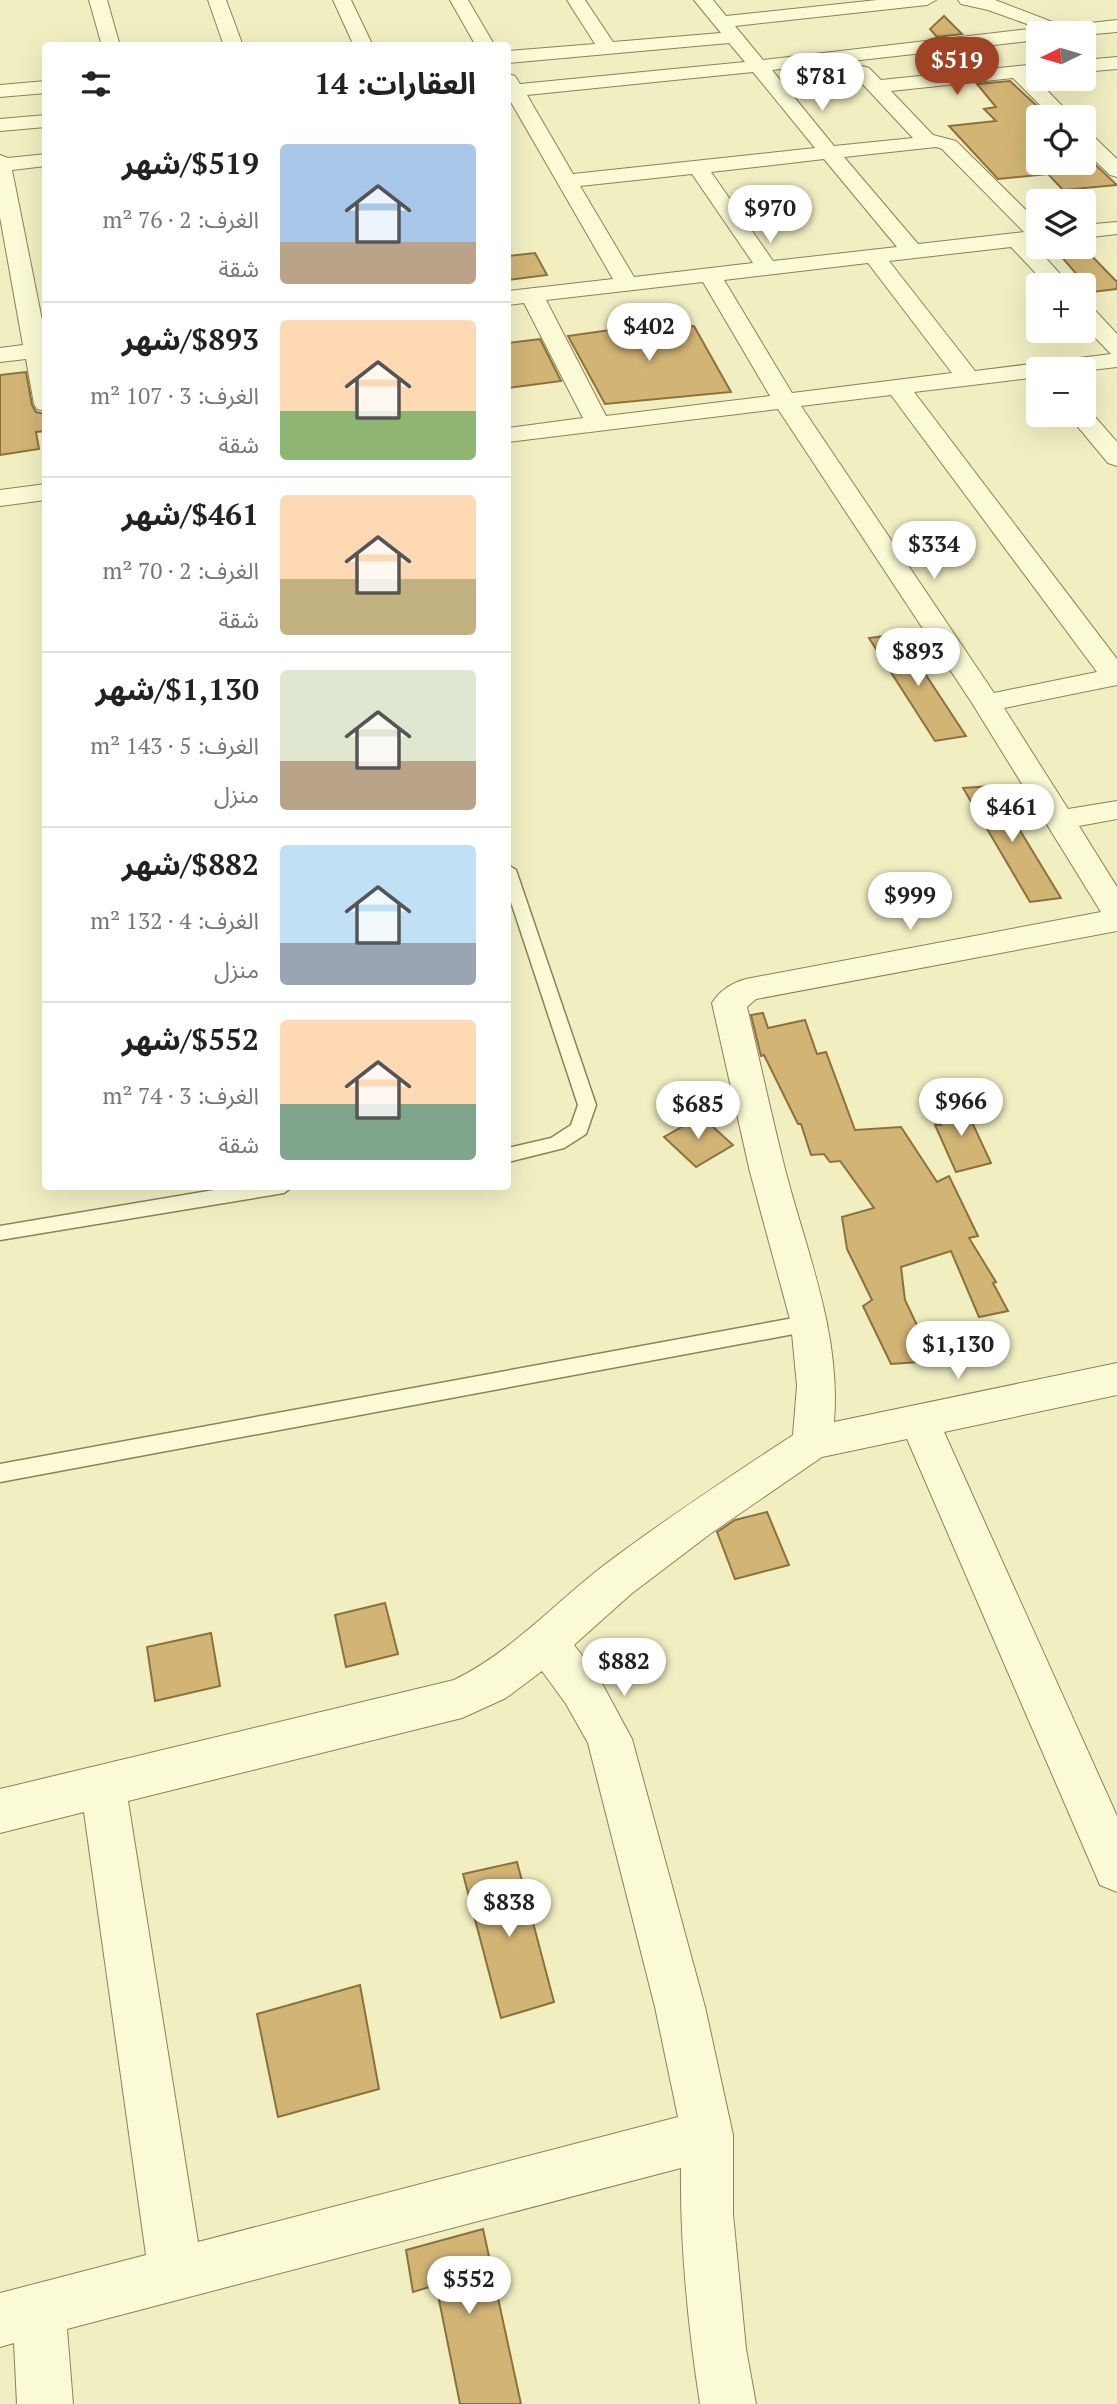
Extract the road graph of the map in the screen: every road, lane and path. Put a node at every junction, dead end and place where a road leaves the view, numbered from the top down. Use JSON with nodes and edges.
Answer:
{"nodes":[{"id":1,"x":98,"y":0,"type":"edge"},
{"id":2,"x":216,"y":0,"type":"edge"},
{"id":3,"x":342,"y":0,"type":"edge"},
{"id":4,"x":459,"y":0,"type":"edge"},
{"id":5,"x":576,"y":0,"type":"edge"},
{"id":6,"x":703,"y":0,"type":"edge"},
{"id":7,"x":927,"y":0,"type":"edge"},
{"id":8,"x":967,"y":0,"type":"edge"},
{"id":9,"x":829,"y":5,"type":"edge"},
{"id":10,"x":1036,"y":21,"type":"edge"},
{"id":11,"x":1117,"y":26,"type":"edge"},
{"id":12,"x":1096,"y":28,"type":"edge"},
{"id":13,"x":729,"y":30,"type":"junction"},
{"id":14,"x":1026,"y":35,"type":"edge"},
{"id":15,"x":110,"y":42,"type":"edge"},
{"id":16,"x":232,"y":42,"type":"edge"},
{"id":17,"x":362,"y":42,"type":"edge"},
{"id":18,"x":484,"y":42,"type":"edge"},
{"id":19,"x":607,"y":48,"type":"junction"},
{"id":20,"x":848,"y":54,"type":"junction"},
{"id":21,"x":511,"y":57,"type":"edge"},
{"id":22,"x":761,"y":65,"type":"junction"},
{"id":23,"x":1026,"y":71,"type":"edge"},
{"id":24,"x":1017,"y":72,"type":"junction"},
{"id":25,"x":42,"y":87,"type":"edge"},
{"id":26,"x":511,"y":87,"type":"edge"},
{"id":27,"x":873,"y":87,"type":"junction"},
{"id":28,"x":511,"y":89,"type":"edge"},
{"id":29,"x":0,"y":91,"type":"edge"},
{"id":30,"x":1051,"y":105,"type":"edge"},
{"id":31,"x":42,"y":121,"type":"edge"},
{"id":32,"x":0,"y":125,"type":"edge"},
{"id":33,"x":926,"y":140,"type":"junction"},
{"id":34,"x":1096,"y":150,"type":"edge"},
{"id":35,"x":825,"y":152,"type":"junction"},
{"id":36,"x":42,"y":161,"type":"edge"},
{"id":37,"x":697,"y":166,"type":"junction"},
{"id":38,"x":1,"y":168,"type":"edge"},
{"id":39,"x":1117,"y":171,"type":"edge"},
{"id":40,"x":568,"y":181,"type":"junction"},
{"id":41,"x":1117,"y":228,"type":"edge"},
{"id":42,"x":1096,"y":230,"type":"edge"},
{"id":43,"x":1026,"y":231,"type":"edge"},
{"id":44,"x":1026,"y":238,"type":"edge"},
{"id":45,"x":912,"y":251,"type":"junction"},
{"id":46,"x":873,"y":255,"type":"junction"},
{"id":47,"x":767,"y":268,"type":"junction"},
{"id":48,"x":710,"y":275,"type":"junction"},
{"id":49,"x":628,"y":285,"type":"junction"},
{"id":50,"x":532,"y":296,"type":"junction"},
{"id":51,"x":511,"y":299,"type":"edge"},
{"id":52,"x":1096,"y":325,"type":"edge"},
{"id":53,"x":1117,"y":348,"type":"edge"},
{"id":54,"x":40,"y":350,"type":"edge"},
{"id":55,"x":0,"y":355,"type":"edge"},
{"id":56,"x":1117,"y":360,"type":"edge"},
{"id":57,"x":1096,"y":363,"type":"edge"},
{"id":58,"x":42,"y":368,"type":"edge"},
{"id":59,"x":1026,"y":372,"type":"edge"},
{"id":60,"x":969,"y":379,"type":"junction"},
{"id":61,"x":898,"y":387,"type":"junction"},
{"id":62,"x":785,"y":401,"type":"junction"},
{"id":63,"x":598,"y":424,"type":"junction"},
{"id":64,"x":1090,"y":427,"type":"edge"},
{"id":65,"x":511,"y":435,"type":"edge"},
{"id":66,"x":1117,"y":458,"type":"edge"},
{"id":67,"x":42,"y":493,"type":"edge"},
{"id":68,"x":0,"y":498,"type":"edge"},
{"id":69,"x":1116,"y":676,"type":"edge"},
{"id":70,"x":986,"y":703,"type":"junction"},
{"id":71,"x":1117,"y":810,"type":"edge"},
{"id":72,"x":1058,"y":820,"type":"junction"},
{"id":73,"x":511,"y":879,"type":"edge"},
{"id":74,"x":1117,"y":912,"type":"edge"},
{"id":75,"x":1117,"y":919,"type":"edge"},
{"id":76,"x":511,"y":1154,"type":"edge"},
{"id":77,"x":260,"y":1190,"type":"edge"},
{"id":78,"x":0,"y":1233,"type":"edge"},
{"id":79,"x":810,"y":1322,"type":"junction"},
{"id":80,"x":1117,"y":1379,"type":"edge"},
{"id":81,"x":919,"y":1421,"type":"junction"},
{"id":82,"x":812,"y":1443,"type":"junction"},
{"id":83,"x":0,"y":1473,"type":"edge"},
{"id":84,"x":546,"y":1642,"type":"junction"},
{"id":85,"x":103,"y":1786,"type":"junction"},
{"id":86,"x":0,"y":1811,"type":"edge"},
{"id":87,"x":1117,"y":1869,"type":"edge"},
{"id":88,"x":707,"y":2134,"type":"junction"},
{"id":89,"x":176,"y":2275,"type":"junction"},
{"id":90,"x":20,"y":2316,"type":"edge"},
{"id":91,"x":45,"y":2404,"type":"edge"},
{"id":92,"x":728,"y":2404,"type":"edge"}],
"edges":[{"from":1,"to":15,"type":"street"},
{"from":2,"to":16,"type":"street"},
{"from":3,"to":17,"type":"street"},
{"from":4,"to":18,"type":"street"},
{"from":5,"to":19,"type":"street"},
{"from":6,"to":13,"type":"street"},
{"from":7,"to":9,"type":"street"},
{"from":8,"to":10,"type":"street"},
{"from":9,"to":13,"type":"street"},
{"from":11,"to":12,"type":"street"},
{"from":13,"to":19,"type":"street"},
{"from":13,"to":22,"type":"street"},
{"from":14,"to":20,"type":"street"},
{"from":19,"to":21,"type":"street"},
{"from":20,"to":22,"type":"street"},
{"from":20,"to":27,"type":"street"},
{"from":22,"to":26,"type":"street"},
{"from":22,"to":35,"type":"street"},
{"from":23,"to":24,"type":"street"},
{"from":24,"to":27,"type":"street"},
{"from":24,"to":30,"type":"street"},
{"from":25,"to":29,"type":"street"},
{"from":27,"to":33,"type":"street"},
{"from":28,"to":40,"type":"street"},
{"from":31,"to":32,"type":"street"},
{"from":33,"to":35,"type":"street"},
{"from":33,"to":43,"type":"street"},
{"from":34,"to":39,"type":"street"},
{"from":35,"to":37,"type":"street"},
{"from":35,"to":45,"type":"street"},
{"from":36,"to":38,"type":"street"},
{"from":37,"to":40,"type":"street"},
{"from":37,"to":47,"type":"street"},
{"from":38,"to":54,"type":"street"},
{"from":40,"to":49,"type":"street"},
{"from":41,"to":42,"type":"street"},
{"from":44,"to":45,"type":"street"},
{"from":45,"to":46,"type":"street"},
{"from":46,"to":47,"type":"street"},
{"from":46,"to":60,"type":"street"},
{"from":47,"to":48,"type":"street"},
{"from":48,"to":49,"type":"street"},
{"from":48,"to":62,"type":"street"},
{"from":49,"to":50,"type":"street"},
{"from":50,"to":51,"type":"street"},
{"from":50,"to":63,"type":"street"},
{"from":52,"to":53,"type":"street"},
{"from":54,"to":55,"type":"street"},
{"from":54,"to":58,"type":"street"},
{"from":56,"to":57,"type":"street"},
{"from":59,"to":60,"type":"street"},
{"from":60,"to":61,"type":"street"},
{"from":61,"to":62,"type":"street"},
{"from":61,"to":69,"type":"street"},
{"from":62,"to":63,"type":"street"},
{"from":62,"to":70,"type":"street"},
{"from":63,"to":65,"type":"street"},
{"from":64,"to":66,"type":"street"},
{"from":67,"to":68,"type":"street"},
{"from":69,"to":70,"type":"street"},
{"from":70,"to":72,"type":"street"},
{"from":71,"to":72,"type":"street"},
{"from":72,"to":74,"type":"street"},
{"from":73,"to":76,"type":"lane"},
{"from":75,"to":79,"type":"street"},
{"from":77,"to":78,"type":"lane"},
{"from":79,"to":82,"type":"street"},
{"from":79,"to":83,"type":"lane"},
{"from":80,"to":81,"type":"street"},
{"from":81,"to":82,"type":"street"},
{"from":81,"to":87,"type":"street"},
{"from":82,"to":84,"type":"street"},
{"from":84,"to":85,"type":"street"},
{"from":84,"to":88,"type":"street"},
{"from":85,"to":86,"type":"street"},
{"from":85,"to":89,"type":"street"},
{"from":88,"to":89,"type":"street"},
{"from":88,"to":92,"type":"street"},
{"from":89,"to":90,"type":"street"},
{"from":90,"to":91,"type":"street"}]}
